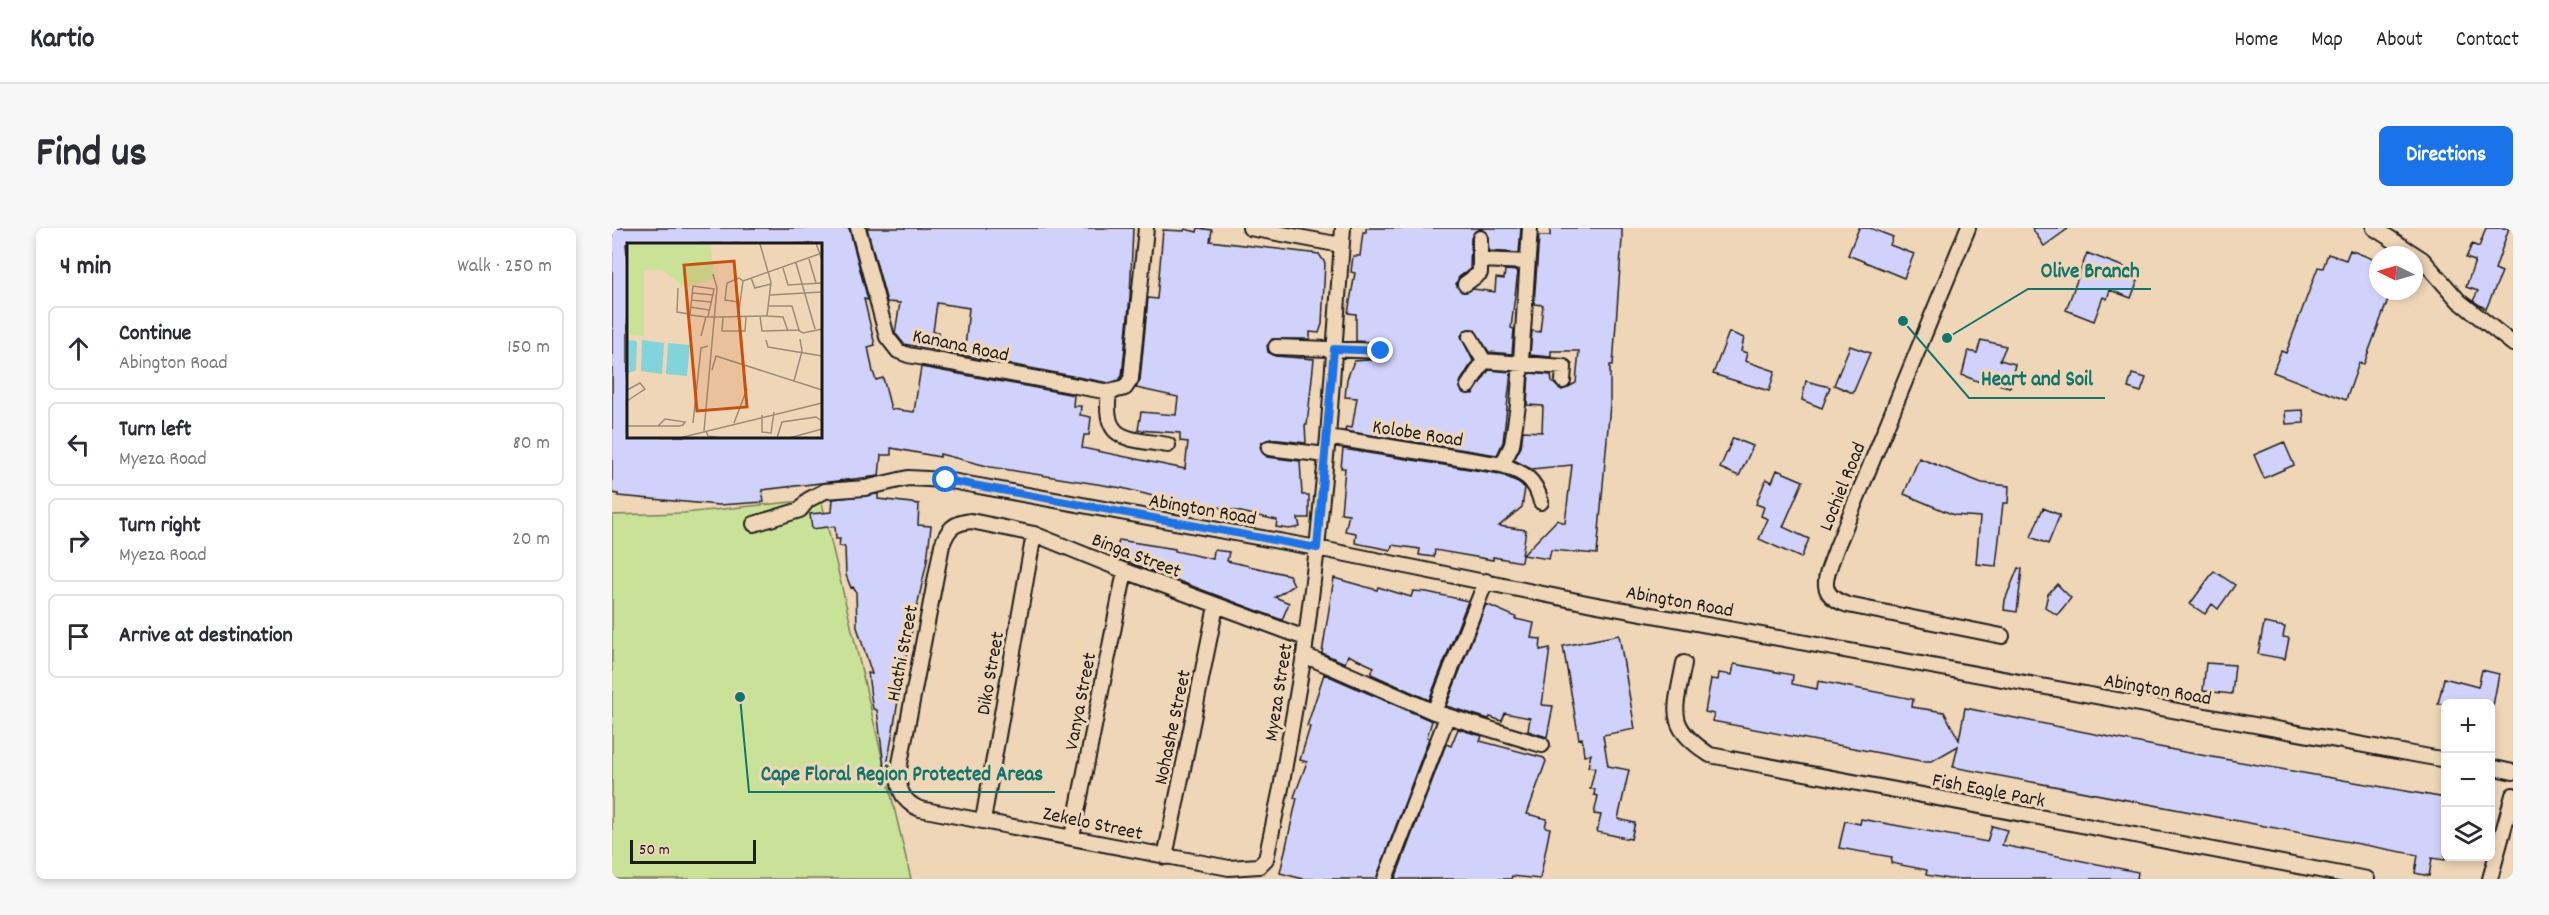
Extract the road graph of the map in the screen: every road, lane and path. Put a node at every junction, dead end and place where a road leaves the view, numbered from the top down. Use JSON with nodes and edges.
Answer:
{"nodes":[{"id":1,"x":858,"y":228,"type":"edge"},
{"id":2,"x":1146,"y":228,"type":"edge"},
{"id":3,"x":1250,"y":228,"type":"edge"},
{"id":4,"x":1343,"y":228,"type":"edge"},
{"id":5,"x":1530,"y":228,"type":"edge"},
{"id":6,"x":1968,"y":228,"type":"edge"},
{"id":7,"x":2374,"y":228,"type":"edge"},
{"id":8,"x":1480,"y":238,"type":"dead end"},
{"id":9,"x":1341,"y":245,"type":"junction"},
{"id":10,"x":1481,"y":260,"type":"junction"},
{"id":11,"x":1527,"y":262,"type":"junction"},
{"id":12,"x":1465,"y":284,"type":"dead end"},
{"id":13,"x":1470,"y":337,"type":"dead end"},
{"id":14,"x":2513,"y":344,"type":"edge"},
{"id":15,"x":1276,"y":347,"type":"dead end"},
{"id":16,"x":1334,"y":349,"type":"junction"},
{"id":17,"x":1381,"y":351,"type":"dead end"},
{"id":18,"x":1484,"y":361,"type":"junction"},
{"id":19,"x":1520,"y":364,"type":"junction"},
{"id":20,"x":1564,"y":368,"type":"dead end"},
{"id":21,"x":1468,"y":386,"type":"dead end"},
{"id":22,"x":1109,"y":392,"type":"junction"},
{"id":23,"x":1328,"y":437,"type":"junction"},
{"id":24,"x":1168,"y":446,"type":"dead end"},
{"id":25,"x":1269,"y":448,"type":"dead end"},
{"id":26,"x":1326,"y":455,"type":"junction"},
{"id":27,"x":1502,"y":465,"type":"junction"},
{"id":28,"x":1541,"y":502,"type":"dead end"},
{"id":29,"x":754,"y":524,"type":"dead end"},
{"id":30,"x":952,"y":526,"type":"joint"},
{"id":31,"x":1034,"y":534,"type":"junction"},
{"id":32,"x":1317,"y":548,"type":"junction"},
{"id":33,"x":1125,"y":572,"type":"junction"},
{"id":34,"x":1486,"y":581,"type":"junction"},
{"id":35,"x":1216,"y":606,"type":"junction"},
{"id":36,"x":2002,"y":636,"type":"dead end"},
{"id":37,"x":1305,"y":638,"type":"junction"},
{"id":38,"x":1304,"y":656,"type":"junction"},
{"id":39,"x":1684,"y":663,"type":"dead end"},
{"id":40,"x":1440,"y":714,"type":"junction"},
{"id":41,"x":1542,"y":746,"type":"dead end"},
{"id":42,"x":2441,"y":759,"type":"edge"},
{"id":43,"x":2495,"y":768,"type":"edge"},
{"id":44,"x":2513,"y":772,"type":"edge"},
{"id":45,"x":899,"y":790,"type":"joint"},
{"id":46,"x":2513,"y":795,"type":"edge"},
{"id":47,"x":983,"y":820,"type":"junction"},
{"id":48,"x":1072,"y":837,"type":"junction"},
{"id":49,"x":1271,"y":841,"type":"joint"},
{"id":50,"x":1164,"y":857,"type":"junction"},
{"id":51,"x":1385,"y":879,"type":"edge"},
{"id":52,"x":2367,"y":879,"type":"edge"},
{"id":53,"x":2490,"y":879,"type":"edge"}],
"edges":[{"from":1,"to":22,"type":"street","name":"Kanana Road"},
{"from":2,"to":22,"type":"street"},
{"from":3,"to":9,"type":"street"},
{"from":4,"to":9,"type":"street","name":"Myeza Street"},
{"from":5,"to":11,"type":"street"},
{"from":6,"to":36,"type":"street","name":"Lochiel Road"},
{"from":7,"to":14,"type":"street"},
{"from":8,"to":10,"type":"street"},
{"from":9,"to":16,"type":"street","name":"Myeza Street"},
{"from":10,"to":11,"type":"street"},
{"from":10,"to":12,"type":"street"},
{"from":11,"to":19,"type":"street"},
{"from":13,"to":18,"type":"street"},
{"from":15,"to":16,"type":"street"},
{"from":16,"to":17,"type":"street"},
{"from":16,"to":23,"type":"street","name":"Myeza Street"},
{"from":18,"to":19,"type":"street"},
{"from":18,"to":21,"type":"street"},
{"from":19,"to":20,"type":"street"},
{"from":19,"to":27,"type":"street"},
{"from":22,"to":24,"type":"street"},
{"from":23,"to":26,"type":"street","name":"Myeza Street"},
{"from":23,"to":27,"type":"street","name":"Kolobe Road"},
{"from":25,"to":26,"type":"street"},
{"from":26,"to":32,"type":"street","name":"Myeza Street"},
{"from":27,"to":28,"type":"street","name":"Kolobe Road"},
{"from":29,"to":32,"type":"street","name":"Abington Road"},
{"from":30,"to":31,"type":"street","name":"Binga Street"},
{"from":30,"to":45,"type":"street","name":"Hlathi Street"},
{"from":31,"to":33,"type":"street","name":"Binga Street"},
{"from":31,"to":47,"type":"street","name":"Diko Street"},
{"from":32,"to":34,"type":"street","name":"Abington Road"},
{"from":32,"to":37,"type":"street","name":"Myeza Street"},
{"from":33,"to":35,"type":"street","name":"Binga Street"},
{"from":33,"to":48,"type":"street","name":"Vanya Street"},
{"from":34,"to":40,"type":"street"},
{"from":34,"to":42,"type":"street","name":"Abington Road"},
{"from":35,"to":37,"type":"street","name":"Binga Street"},
{"from":35,"to":50,"type":"street","name":"Nohashe Street"},
{"from":37,"to":38,"type":"street","name":"Myeza Street"},
{"from":38,"to":40,"type":"street"},
{"from":38,"to":49,"type":"street","name":"Myeza Street"},
{"from":39,"to":52,"type":"street","name":"Fish Eagle Park"},
{"from":40,"to":41,"type":"street"},
{"from":40,"to":51,"type":"street"},
{"from":43,"to":44,"type":"street"},
{"from":45,"to":47,"type":"street","name":"Zekelo Street"},
{"from":46,"to":53,"type":"street"},
{"from":47,"to":48,"type":"street","name":"Zekelo Street"},
{"from":48,"to":50,"type":"street","name":"Zekelo Street"},
{"from":49,"to":50,"type":"street","name":"Zekelo Street"}]}
